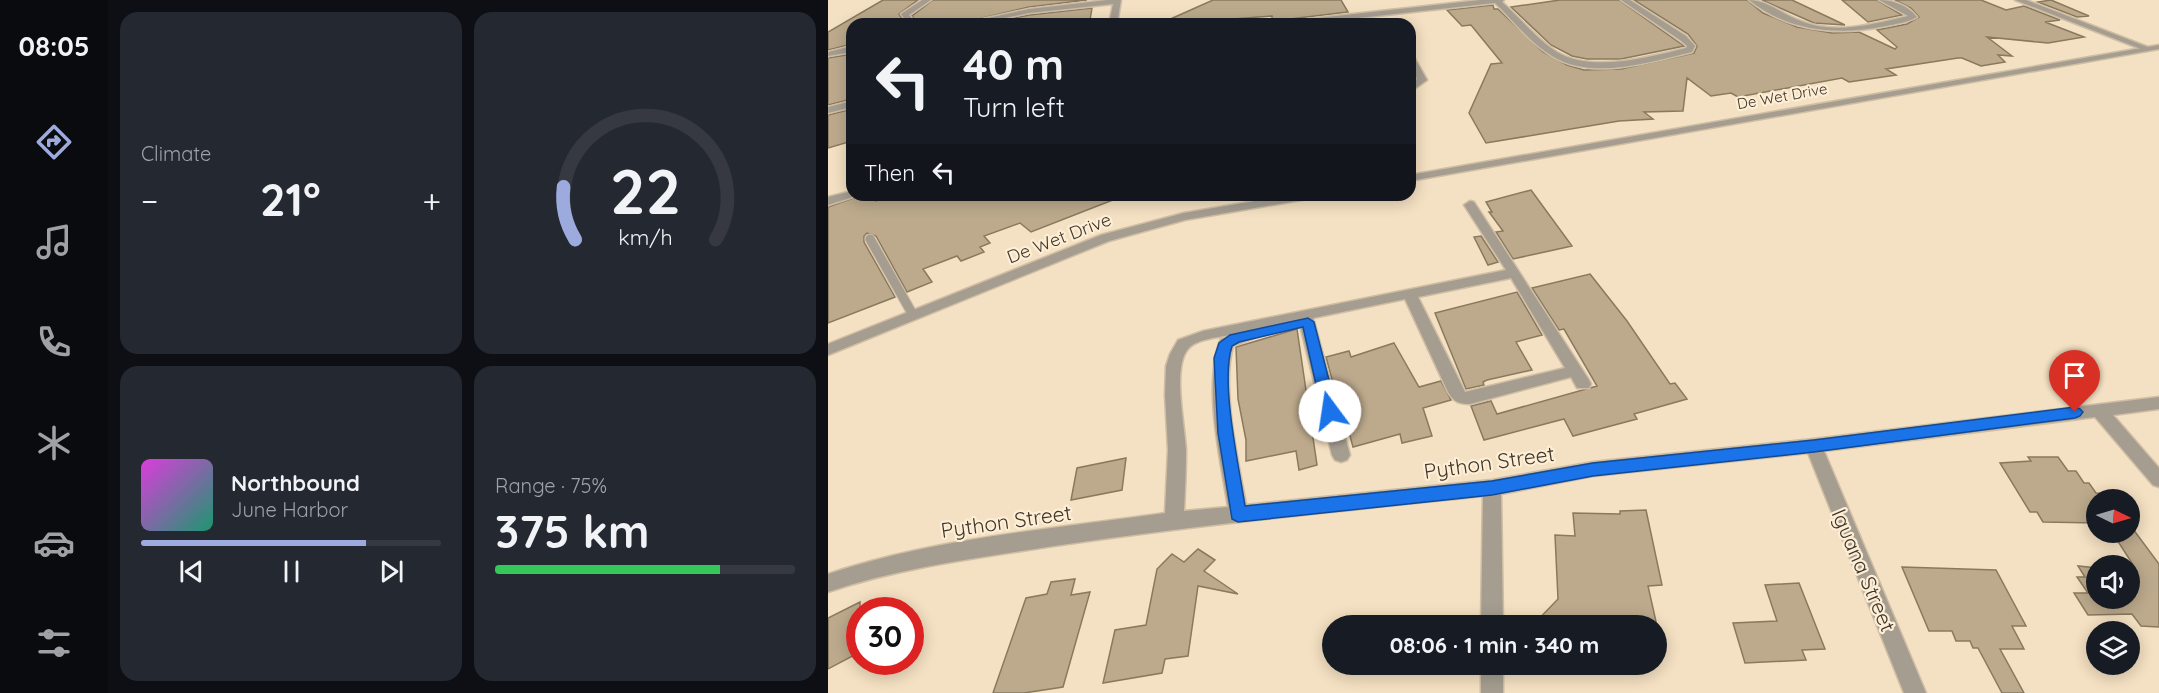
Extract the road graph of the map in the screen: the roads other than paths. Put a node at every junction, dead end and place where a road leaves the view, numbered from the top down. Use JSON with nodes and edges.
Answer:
{"nodes":[{"id":1,"x":927,"y":0,"type":"edge"},
{"id":2,"x":1117,"y":0,"type":"edge"},
{"id":3,"x":1498,"y":0,"type":"edge"},
{"id":4,"x":1625,"y":0,"type":"edge"},
{"id":5,"x":1753,"y":0,"type":"edge"},
{"id":6,"x":1883,"y":0,"type":"edge"},
{"id":7,"x":2019,"y":0,"type":"edge"},
{"id":8,"x":1381,"y":13,"type":"junction"},
{"id":9,"x":906,"y":18,"type":"edge"},
{"id":10,"x":994,"y":18,"type":"edge"},
{"id":11,"x":1114,"y":18,"type":"edge"},
{"id":12,"x":1336,"y":18,"type":"edge"},
{"id":13,"x":1384,"y":18,"type":"edge"},
{"id":14,"x":2154,"y":48,"type":"edge"},
{"id":15,"x":846,"y":50,"type":"edge"},
{"id":16,"x":831,"y":54,"type":"dead end"},
{"id":17,"x":1416,"y":68,"type":"edge"},
{"id":18,"x":1416,"y":84,"type":"edge"},
{"id":19,"x":846,"y":106,"type":"edge"},
{"id":20,"x":828,"y":110,"type":"edge"},
{"id":21,"x":1416,"y":177,"type":"edge"},
{"id":22,"x":846,"y":196,"type":"edge"},
{"id":23,"x":828,"y":201,"type":"edge"},
{"id":24,"x":1278,"y":201,"type":"edge"},
{"id":25,"x":1470,"y":205,"type":"dead end"},
{"id":26,"x":870,"y":239,"type":"dead end"},
{"id":27,"x":1517,"y":276,"type":"junction"},
{"id":28,"x":1410,"y":297,"type":"junction"},
{"id":29,"x":913,"y":315,"type":"junction"},
{"id":30,"x":1307,"y":318,"type":"junction"},
{"id":31,"x":828,"y":350,"type":"edge"},
{"id":32,"x":2159,"y":403,"type":"edge"},
{"id":33,"x":2099,"y":410,"type":"junction"},
{"id":34,"x":1814,"y":446,"type":"junction"},
{"id":35,"x":1341,"y":455,"type":"dead end"},
{"id":36,"x":2159,"y":480,"type":"edge"},
{"id":37,"x":1492,"y":488,"type":"junction"},
{"id":38,"x":1238,"y":514,"type":"junction"},
{"id":39,"x":1174,"y":520,"type":"junction"},
{"id":40,"x":828,"y":583,"type":"edge"},
{"id":41,"x":1492,"y":615,"type":"edge"},
{"id":42,"x":1492,"y":675,"type":"edge"},
{"id":43,"x":1492,"y":693,"type":"edge"},
{"id":44,"x":1915,"y":693,"type":"edge"}],
"edges":[{"from":1,"to":9,"type":"street"},
{"from":2,"to":10,"type":"street"},
{"from":2,"to":11,"type":"street"},
{"from":3,"to":4,"type":"street"},
{"from":3,"to":8,"type":"street"},
{"from":5,"to":6,"type":"street"},
{"from":7,"to":14,"type":"street"},
{"from":8,"to":12,"type":"street"},
{"from":8,"to":13,"type":"street"},
{"from":14,"to":21,"type":"street","name":"De Wet Drive"},
{"from":15,"to":16,"type":"street"},
{"from":17,"to":18,"type":"street"},
{"from":19,"to":20,"type":"street"},
{"from":22,"to":23,"type":"street"},
{"from":24,"to":29,"type":"street","name":"De Wet Drive"},
{"from":25,"to":27,"type":"street"},
{"from":26,"to":29,"type":"lane"},
{"from":27,"to":28,"type":"street"},
{"from":27,"to":28,"type":"street"},
{"from":28,"to":30,"type":"street"},
{"from":29,"to":31,"type":"street","name":"De Wet Drive"},
{"from":30,"to":35,"type":"street"},
{"from":30,"to":38,"type":"street"},
{"from":30,"to":39,"type":"street"},
{"from":32,"to":33,"type":"street","name":"Python Street"},
{"from":33,"to":34,"type":"street","name":"Python Street"},
{"from":33,"to":36,"type":"street"},
{"from":34,"to":37,"type":"street","name":"Python Street"},
{"from":34,"to":44,"type":"street","name":"Iguana Street"},
{"from":37,"to":38,"type":"street","name":"Python Street"},
{"from":37,"to":41,"type":"street"},
{"from":38,"to":39,"type":"street","name":"Python Street"},
{"from":39,"to":40,"type":"street","name":"Python Street"},
{"from":42,"to":43,"type":"street"}]}
